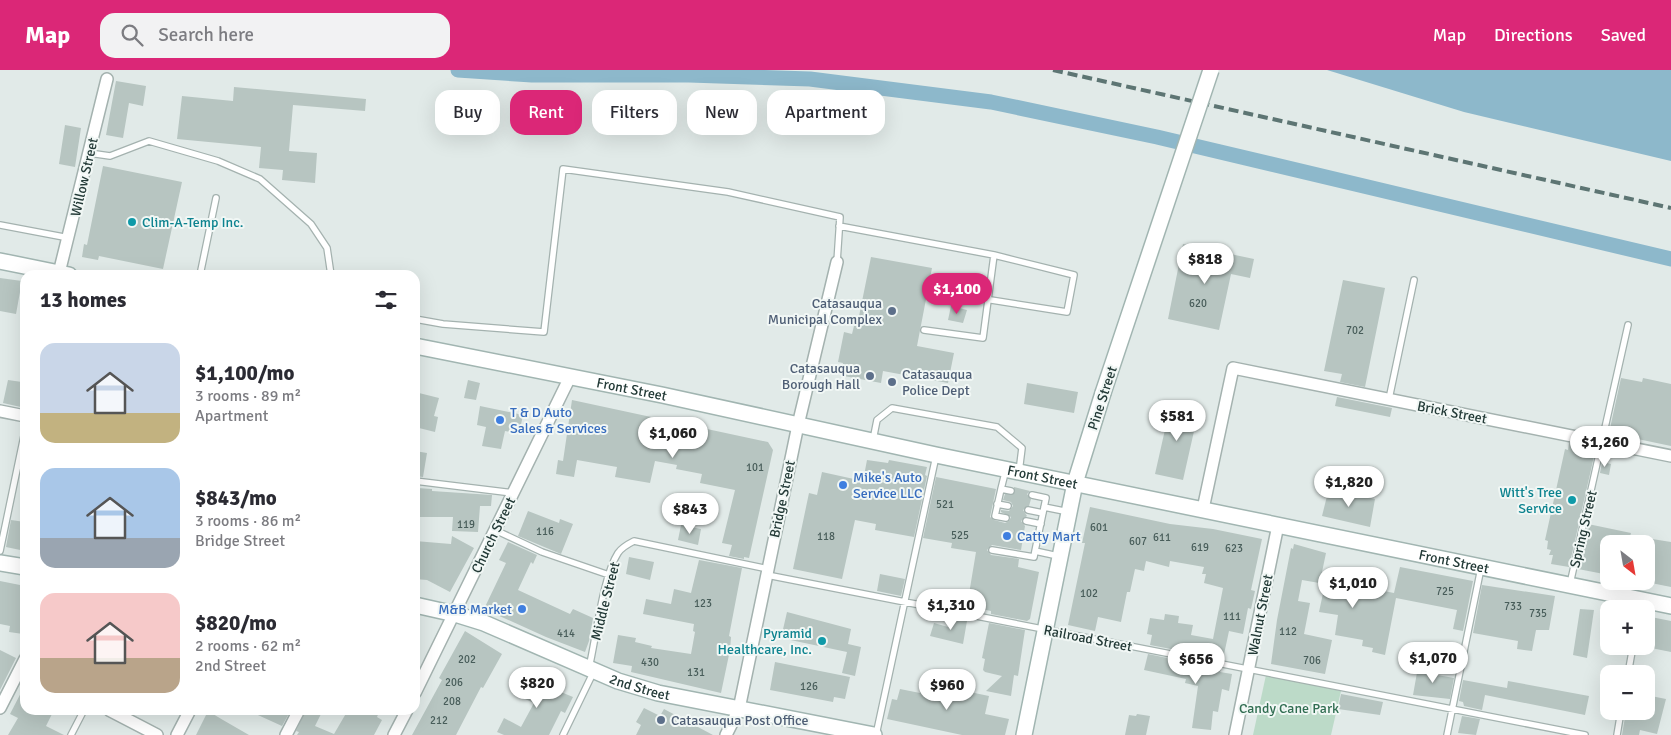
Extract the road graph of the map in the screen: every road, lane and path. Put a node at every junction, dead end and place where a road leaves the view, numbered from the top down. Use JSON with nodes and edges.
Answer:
{"nodes":[{"id":1,"x":1211,"y":70,"type":"edge"},
{"id":2,"x":107,"y":79,"type":"dead end"},
{"id":3,"x":89,"y":153,"type":"junction"},
{"id":4,"x":216,"y":198,"type":"dead end"},
{"id":5,"x":0,"y":225,"type":"edge"},
{"id":6,"x":839,"y":226,"type":"junction"},
{"id":7,"x":69,"y":238,"type":"junction"},
{"id":8,"x":994,"y":255,"type":"junction"},
{"id":9,"x":0,"y":261,"type":"edge"},
{"id":10,"x":837,"y":262,"type":"joint"},
{"id":11,"x":43,"y":270,"type":"edge"},
{"id":12,"x":63,"y":270,"type":"edge"},
{"id":13,"x":201,"y":270,"type":"edge"},
{"id":14,"x":330,"y":270,"type":"edge"},
{"id":15,"x":1414,"y":280,"type":"dead end"},
{"id":16,"x":934,"y":291,"type":"dead end"},
{"id":17,"x":989,"y":300,"type":"junction"},
{"id":18,"x":420,"y":320,"type":"edge"},
{"id":19,"x":1628,"y":325,"type":"dead end"},
{"id":20,"x":924,"y":330,"type":"dead end"},
{"id":21,"x":420,"y":347,"type":"edge"},
{"id":22,"x":570,"y":377,"type":"junction"},
{"id":23,"x":1390,"y":399,"type":"junction"},
{"id":24,"x":0,"y":411,"type":"edge"},
{"id":25,"x":20,"y":415,"type":"edge"},
{"id":26,"x":798,"y":425,"type":"junction"},
{"id":27,"x":873,"y":441,"type":"junction"},
{"id":28,"x":1602,"y":442,"type":"junction"},
{"id":29,"x":20,"y":455,"type":"edge"},
{"id":30,"x":936,"y":455,"type":"junction"},
{"id":31,"x":1671,"y":456,"type":"edge"},
{"id":32,"x":1012,"y":470,"type":"junction"},
{"id":33,"x":420,"y":482,"type":"edge"},
{"id":34,"x":1076,"y":483,"type":"junction"},
{"id":35,"x":1001,"y":489,"type":"junction"},
{"id":36,"x":1011,"y":491,"type":"dead end"},
{"id":37,"x":513,"y":494,"type":"junction"},
{"id":38,"x":1032,"y":495,"type":"dead end"},
{"id":39,"x":997,"y":504,"type":"junction"},
{"id":40,"x":1008,"y":506,"type":"dead end"},
{"id":41,"x":1028,"y":510,"type":"dead end"},
{"id":42,"x":1044,"y":510,"type":"junction"},
{"id":43,"x":1203,"y":510,"type":"junction"},
{"id":44,"x":1070,"y":512,"type":"junction"},
{"id":45,"x":1006,"y":518,"type":"dead end"},
{"id":46,"x":1026,"y":521,"type":"dead end"},
{"id":47,"x":1041,"y":524,"type":"junction"},
{"id":48,"x":1278,"y":525,"type":"junction"},
{"id":49,"x":496,"y":530,"type":"junction"},
{"id":50,"x":634,"y":541,"type":"joint"},
{"id":51,"x":992,"y":550,"type":"dead end"},
{"id":52,"x":0,"y":551,"type":"edge"},
{"id":53,"x":1035,"y":551,"type":"junction"},
{"id":54,"x":1060,"y":556,"type":"junction"},
{"id":55,"x":0,"y":563,"type":"edge"},
{"id":56,"x":20,"y":566,"type":"edge"},
{"id":57,"x":1481,"y":568,"type":"junction"},
{"id":58,"x":767,"y":572,"type":"junction"},
{"id":59,"x":609,"y":575,"type":"junction"},
{"id":60,"x":1570,"y":587,"type":"junction"},
{"id":61,"x":1621,"y":600,"type":"edge"},
{"id":62,"x":904,"y":602,"type":"junction"},
{"id":63,"x":1655,"y":605,"type":"edge"},
{"id":64,"x":420,"y":606,"type":"edge"},
{"id":65,"x":1671,"y":606,"type":"edge"},
{"id":66,"x":455,"y":614,"type":"junction"},
{"id":67,"x":1045,"y":630,"type":"junction"},
{"id":68,"x":1249,"y":668,"type":"junction"},
{"id":69,"x":592,"y":670,"type":"junction"},
{"id":70,"x":20,"y":672,"type":"edge"},
{"id":71,"x":420,"y":683,"type":"edge"},
{"id":72,"x":0,"y":708,"type":"edge"},
{"id":73,"x":739,"y":709,"type":"junction"},
{"id":74,"x":1452,"y":709,"type":"junction"},
{"id":75,"x":81,"y":715,"type":"edge"},
{"id":76,"x":119,"y":715,"type":"edge"},
{"id":77,"x":187,"y":715,"type":"edge"},
{"id":78,"x":296,"y":715,"type":"edge"},
{"id":79,"x":404,"y":715,"type":"edge"},
{"id":80,"x":1619,"y":720,"type":"edge"},
{"id":81,"x":837,"y":731,"type":"edge"},
{"id":82,"x":71,"y":735,"type":"edge"},
{"id":83,"x":157,"y":735,"type":"edge"},
{"id":84,"x":177,"y":735,"type":"edge"},
{"id":85,"x":286,"y":735,"type":"edge"},
{"id":86,"x":394,"y":735,"type":"edge"},
{"id":87,"x":563,"y":735,"type":"edge"},
{"id":88,"x":726,"y":735,"type":"edge"},
{"id":89,"x":875,"y":735,"type":"edge"},
{"id":90,"x":1024,"y":735,"type":"edge"},
{"id":91,"x":1235,"y":735,"type":"edge"},
{"id":92,"x":1448,"y":735,"type":"edge"},
{"id":93,"x":1585,"y":735,"type":"edge"},
{"id":94,"x":1616,"y":735,"type":"edge"}],
"edges":[{"from":1,"to":34,"type":"main road","name":"Pine Street","bridge":true},
{"from":2,"to":3,"type":"street","name":"Willow Street"},
{"from":3,"to":7,"type":"street","name":"Willow Street"},
{"from":3,"to":14,"type":"lane"},
{"from":4,"to":13,"type":"lane"},
{"from":5,"to":7,"type":"lane"},
{"from":6,"to":8,"type":"lane"},
{"from":6,"to":10,"type":"lane"},
{"from":6,"to":18,"type":"lane"},
{"from":7,"to":12,"type":"street","name":"Willow Street"},
{"from":8,"to":17,"type":"lane"},
{"from":8,"to":17,"type":"lane"},
{"from":9,"to":11,"type":"main road"},
{"from":10,"to":26,"type":"street","name":"Bridge Street"},
{"from":15,"to":23,"type":"lane"},
{"from":16,"to":17,"type":"lane"},
{"from":17,"to":20,"type":"lane"},
{"from":19,"to":28,"type":"lane","name":"Spring Street"},
{"from":21,"to":22,"type":"main road","name":"Front Street"},
{"from":22,"to":26,"type":"main road","name":"Front Street"},
{"from":22,"to":37,"type":"street","name":"Church Street"},
{"from":23,"to":28,"type":"street","name":"Brick Street"},
{"from":23,"to":43,"type":"street","name":"Brick Street"},
{"from":24,"to":25,"type":"street"},
{"from":26,"to":27,"type":"main road","name":"Front Street"},
{"from":26,"to":58,"type":"street","name":"Bridge Street"},
{"from":27,"to":30,"type":"main road","name":"Front Street"},
{"from":27,"to":32,"type":"lane"},
{"from":28,"to":31,"type":"street","name":"Brick Street"},
{"from":28,"to":60,"type":"lane","name":"Spring Street"},
{"from":29,"to":52,"type":"lane"},
{"from":30,"to":32,"type":"main road","name":"Front Street"},
{"from":30,"to":62,"type":"lane"},
{"from":32,"to":34,"type":"main road","name":"Front Street"},
{"from":32,"to":35,"type":"lane"},
{"from":33,"to":37,"type":"lane"},
{"from":34,"to":43,"type":"main road","name":"Front Street"},
{"from":34,"to":44,"type":"main road","name":"Pine Street"},
{"from":35,"to":36,"type":"lane"},
{"from":35,"to":39,"type":"lane"},
{"from":37,"to":49,"type":"street","name":"Church Street"},
{"from":38,"to":42,"type":"lane"},
{"from":39,"to":40,"type":"lane"},
{"from":39,"to":45,"type":"lane"},
{"from":41,"to":42,"type":"lane"},
{"from":42,"to":44,"type":"lane"},
{"from":42,"to":47,"type":"lane"},
{"from":43,"to":48,"type":"main road","name":"Front Street"},
{"from":44,"to":54,"type":"main road","name":"Pine Street"},
{"from":46,"to":47,"type":"lane"},
{"from":47,"to":53,"type":"lane"},
{"from":48,"to":57,"type":"main road","name":"Front Street"},
{"from":48,"to":68,"type":"street","name":"Walnut Street"},
{"from":49,"to":59,"type":"lane"},
{"from":49,"to":66,"type":"street","name":"Church Street"},
{"from":50,"to":58,"type":"lane","name":"Railroad Street"},
{"from":50,"to":59,"type":"lane","name":"Middle Street"},
{"from":51,"to":53,"type":"lane"},
{"from":53,"to":54,"type":"lane"},
{"from":54,"to":67,"type":"main road","name":"Pine Street"},
{"from":55,"to":56,"type":"main road"},
{"from":57,"to":60,"type":"main road","name":"Front Street"},
{"from":57,"to":74,"type":"lane"},
{"from":58,"to":62,"type":"lane","name":"Railroad Street"},
{"from":58,"to":73,"type":"street","name":"Bridge Street"},
{"from":59,"to":69,"type":"lane","name":"Middle Street"},
{"from":60,"to":61,"type":"main road","name":"Front Street"},
{"from":62,"to":67,"type":"lane","name":"Railroad Street"},
{"from":62,"to":89,"type":"lane"},
{"from":63,"to":65,"type":"main road","name":"Front Street"},
{"from":64,"to":66,"type":"main road","name":"2nd Street"},
{"from":66,"to":69,"type":"main road","name":"2nd Street"},
{"from":66,"to":71,"type":"street","name":"Church Street"},
{"from":67,"to":68,"type":"lane","name":"Railroad Street"},
{"from":67,"to":90,"type":"main road","name":"Pine Street"},
{"from":68,"to":74,"type":"lane","name":"Railroad Street"},
{"from":68,"to":91,"type":"street","name":"Walnut Street"},
{"from":69,"to":73,"type":"main road","name":"2nd Street"},
{"from":69,"to":87,"type":"lane","name":"Middle Street"},
{"from":70,"to":72,"type":"street"},
{"from":73,"to":81,"type":"main road","name":"2nd Street"},
{"from":73,"to":88,"type":"street","name":"Bridge Street"},
{"from":74,"to":92,"type":"lane"},
{"from":74,"to":93,"type":"lane","name":"Railroad Street"},
{"from":75,"to":82,"type":"lane"},
{"from":76,"to":83,"type":"street"},
{"from":77,"to":84,"type":"street"},
{"from":78,"to":85,"type":"street"},
{"from":79,"to":86,"type":"street"},
{"from":80,"to":94,"type":"lane"},
{"from":81,"to":89,"type":"main road","name":"2nd Street"}]}
